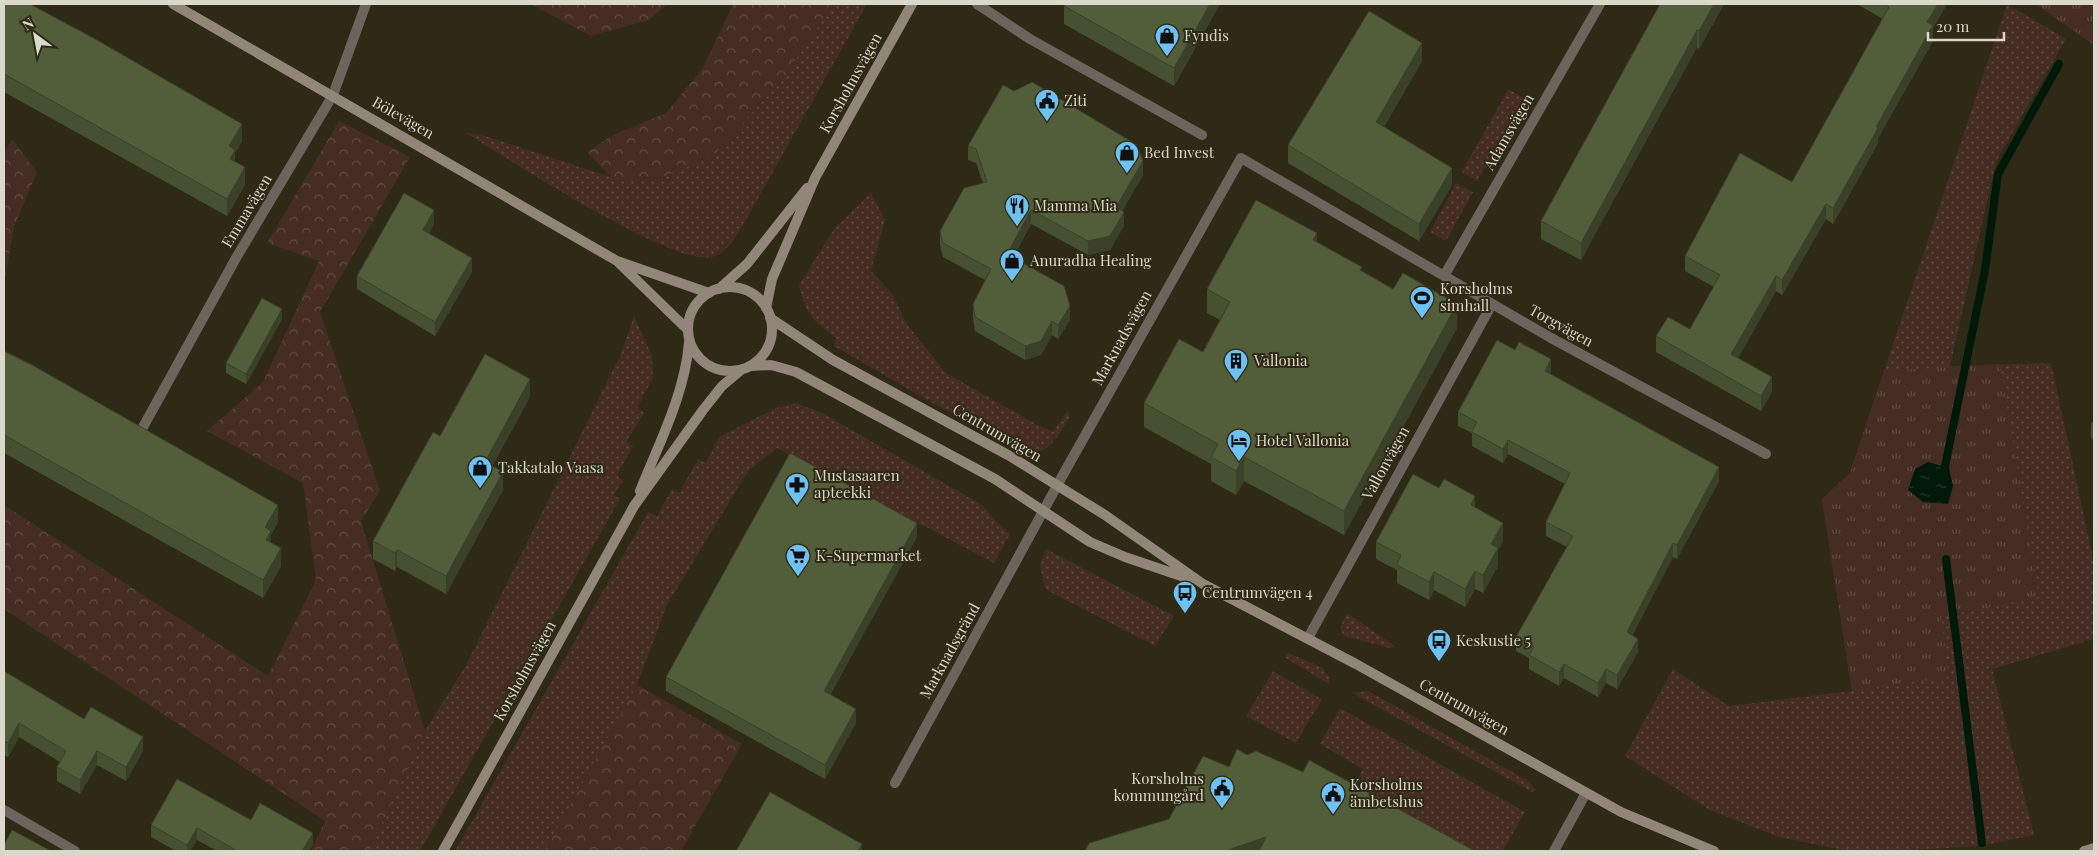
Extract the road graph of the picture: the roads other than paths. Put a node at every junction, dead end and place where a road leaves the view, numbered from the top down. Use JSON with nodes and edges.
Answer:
{"nodes":[{"id":1,"x":173,"y":4,"type":"edge"},
{"id":2,"x":366,"y":4,"type":"edge"},
{"id":3,"x":912,"y":4,"type":"edge"},
{"id":4,"x":977,"y":4,"type":"edge"},
{"id":5,"x":1600,"y":4,"type":"edge"},
{"id":6,"x":333,"y":95,"type":"junction"},
{"id":7,"x":1202,"y":135,"type":"dead end"},
{"id":8,"x":1241,"y":158,"type":"joint"},
{"id":9,"x":815,"y":178,"type":"junction"},
{"id":10,"x":616,"y":261,"type":"junction"},
{"id":11,"x":1444,"y":276,"type":"junction"},
{"id":12,"x":719,"y":289,"type":"junction"},
{"id":13,"x":709,"y":293,"type":"junction"},
{"id":14,"x":1492,"y":304,"type":"junction"},
{"id":15,"x":766,"y":308,"type":"junction"},
{"id":16,"x":770,"y":318,"type":"junction"},
{"id":17,"x":689,"y":335,"type":"junction"},
{"id":18,"x":746,"y":368,"type":"junction"},
{"id":19,"x":142,"y":430,"type":"edge"},
{"id":20,"x":1766,"y":454,"type":"dead end"},
{"id":21,"x":1057,"y":486,"type":"junction"},
{"id":22,"x":634,"y":506,"type":"junction"},
{"id":23,"x":1043,"y":511,"type":"junction"},
{"id":24,"x":1031,"y":533,"type":"joint"},
{"id":25,"x":1203,"y":584,"type":"junction"},
{"id":26,"x":1308,"y":638,"type":"junction"},
{"id":27,"x":895,"y":783,"type":"dead end"},
{"id":28,"x":1586,"y":793,"type":"junction"},
{"id":29,"x":4,"y":810,"type":"edge"},
{"id":30,"x":2094,"y":848,"type":"edge"},
{"id":31,"x":75,"y":851,"type":"edge"},
{"id":32,"x":443,"y":851,"type":"edge"},
{"id":33,"x":1554,"y":851,"type":"edge"},
{"id":34,"x":1714,"y":851,"type":"edge"},
{"id":35,"x":2084,"y":851,"type":"edge"}],
"edges":[{"from":1,"to":6,"type":"main road","name":"Bölevägen"},
{"from":2,"to":6,"type":"street","name":"Emmavägen"},
{"from":3,"to":9,"type":"main road","name":"Korsholmsvägen"},
{"from":4,"to":7,"type":"street"},
{"from":5,"to":11,"type":"street","name":"Adamsvägen"},
{"from":6,"to":10,"type":"main road","name":"Bölevägen"},
{"from":6,"to":19,"type":"street","name":"Emmavägen"},
{"from":8,"to":11,"type":"street","name":"Torgvägen"},
{"from":8,"to":21,"type":"street","name":"Marknadsvägen"},
{"from":9,"to":12,"type":"main road","name":"Korsholmsvägen"},
{"from":9,"to":15,"type":"main road","name":"Korsholmsvägen"},
{"from":10,"to":13,"type":"main road","name":"Bölevägen"},
{"from":10,"to":17,"type":"main road","name":"Bölevägen"},
{"from":11,"to":14,"type":"street","name":"Torgvägen"},
{"from":12,"to":13,"type":"main road"},
{"from":12,"to":15,"type":"main road"},
{"from":13,"to":17,"type":"main road"},
{"from":14,"to":20,"type":"street","name":"Torgvägen"},
{"from":14,"to":26,"type":"street","name":"Vallonvägen"},
{"from":15,"to":16,"type":"main road"},
{"from":16,"to":18,"type":"main road"},
{"from":16,"to":21,"type":"main road","name":"Centrumvägen"},
{"from":17,"to":18,"type":"main road"},
{"from":17,"to":22,"type":"main road","name":"Korsholmsvägen"},
{"from":18,"to":22,"type":"main road","name":"Korsholmsvägen"},
{"from":18,"to":23,"type":"main road","name":"Centrumvägen"},
{"from":21,"to":23,"type":"street","name":"Marknadsvägen"},
{"from":21,"to":25,"type":"main road","name":"Centrumvägen"},
{"from":22,"to":32,"type":"main road","name":"Korsholmsvägen"},
{"from":23,"to":24,"type":"street","name":"Marknadsvägen"},
{"from":23,"to":25,"type":"main road","name":"Centrumvägen"},
{"from":24,"to":27,"type":"street","name":"Marknadsgränd"},
{"from":25,"to":26,"type":"main road","name":"Centrumvägen"},
{"from":26,"to":28,"type":"main road","name":"Centrumvägen"},
{"from":28,"to":33,"type":"street"},
{"from":28,"to":34,"type":"main road","name":"Centrumvägen"},
{"from":29,"to":31,"type":"street"},
{"from":30,"to":35,"type":"main road"}]}
